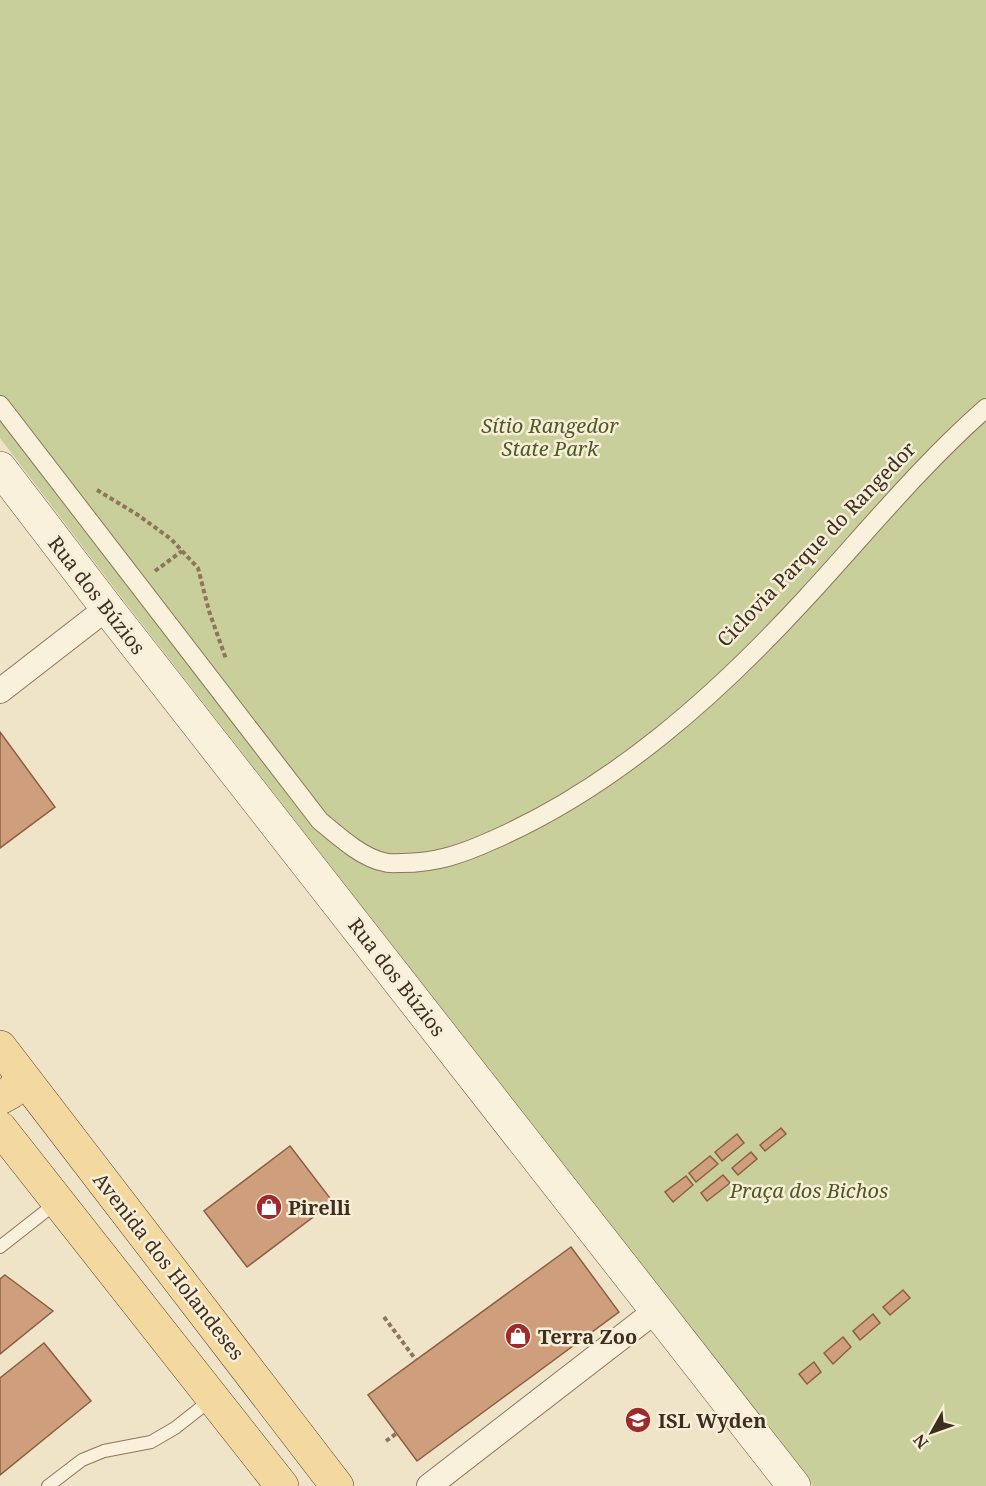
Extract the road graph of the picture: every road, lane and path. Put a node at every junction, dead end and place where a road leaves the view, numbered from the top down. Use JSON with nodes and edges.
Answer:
{"nodes":[{"id":1,"x":0,"y":405,"type":"edge"},
{"id":2,"x":986,"y":408,"type":"edge"},
{"id":3,"x":0,"y":468,"type":"edge"},
{"id":4,"x":88,"y":484,"type":"dead end"},
{"id":5,"x":107,"y":608,"type":"junction"},
{"id":6,"x":227,"y":664,"type":"dead end"},
{"id":7,"x":0,"y":690,"type":"edge"},
{"id":8,"x":0,"y":1047,"type":"edge"},
{"id":9,"x":12,"y":1088,"type":"edge"},
{"id":10,"x":0,"y":1128,"type":"edge"},
{"id":11,"x":58,"y":1202,"type":"junction"},
{"id":12,"x":0,"y":1247,"type":"edge"},
{"id":13,"x":657,"y":1310,"type":"junction"},
{"id":14,"x":384,"y":1317,"type":"dead end"},
{"id":15,"x":416,"y":1360,"type":"dead end"},
{"id":16,"x":213,"y":1399,"type":"junction"},
{"id":17,"x":397,"y":1433,"type":"dead end"},
{"id":18,"x":386,"y":1441,"type":"dead end"},
{"id":19,"x":48,"y":1486,"type":"edge"},
{"id":20,"x":282,"y":1486,"type":"edge"},
{"id":21,"x":337,"y":1486,"type":"edge"},
{"id":22,"x":429,"y":1486,"type":"edge"},
{"id":23,"x":794,"y":1486,"type":"edge"}],
"edges":[{"from":1,"to":2,"type":"street"},
{"from":3,"to":5,"type":"main road","name":"Rua dos Búzios"},
{"from":4,"to":6,"type":"path"},
{"from":5,"to":7,"type":"street"},
{"from":5,"to":13,"type":"main road","name":"Rua dos Búzios"},
{"from":8,"to":9,"type":"main road","name":"Avenida dos Holandeses"},
{"from":9,"to":21,"type":"main road","name":"Avenida dos Holandeses"},
{"from":10,"to":11,"type":"main road"},
{"from":11,"to":12,"type":"lane"},
{"from":11,"to":16,"type":"main road"},
{"from":13,"to":22,"type":"street"},
{"from":13,"to":23,"type":"main road","name":"Rua dos Búzios"},
{"from":14,"to":15,"type":"path"},
{"from":16,"to":19,"type":"lane"},
{"from":16,"to":20,"type":"main road"},
{"from":17,"to":18,"type":"path"}]}
